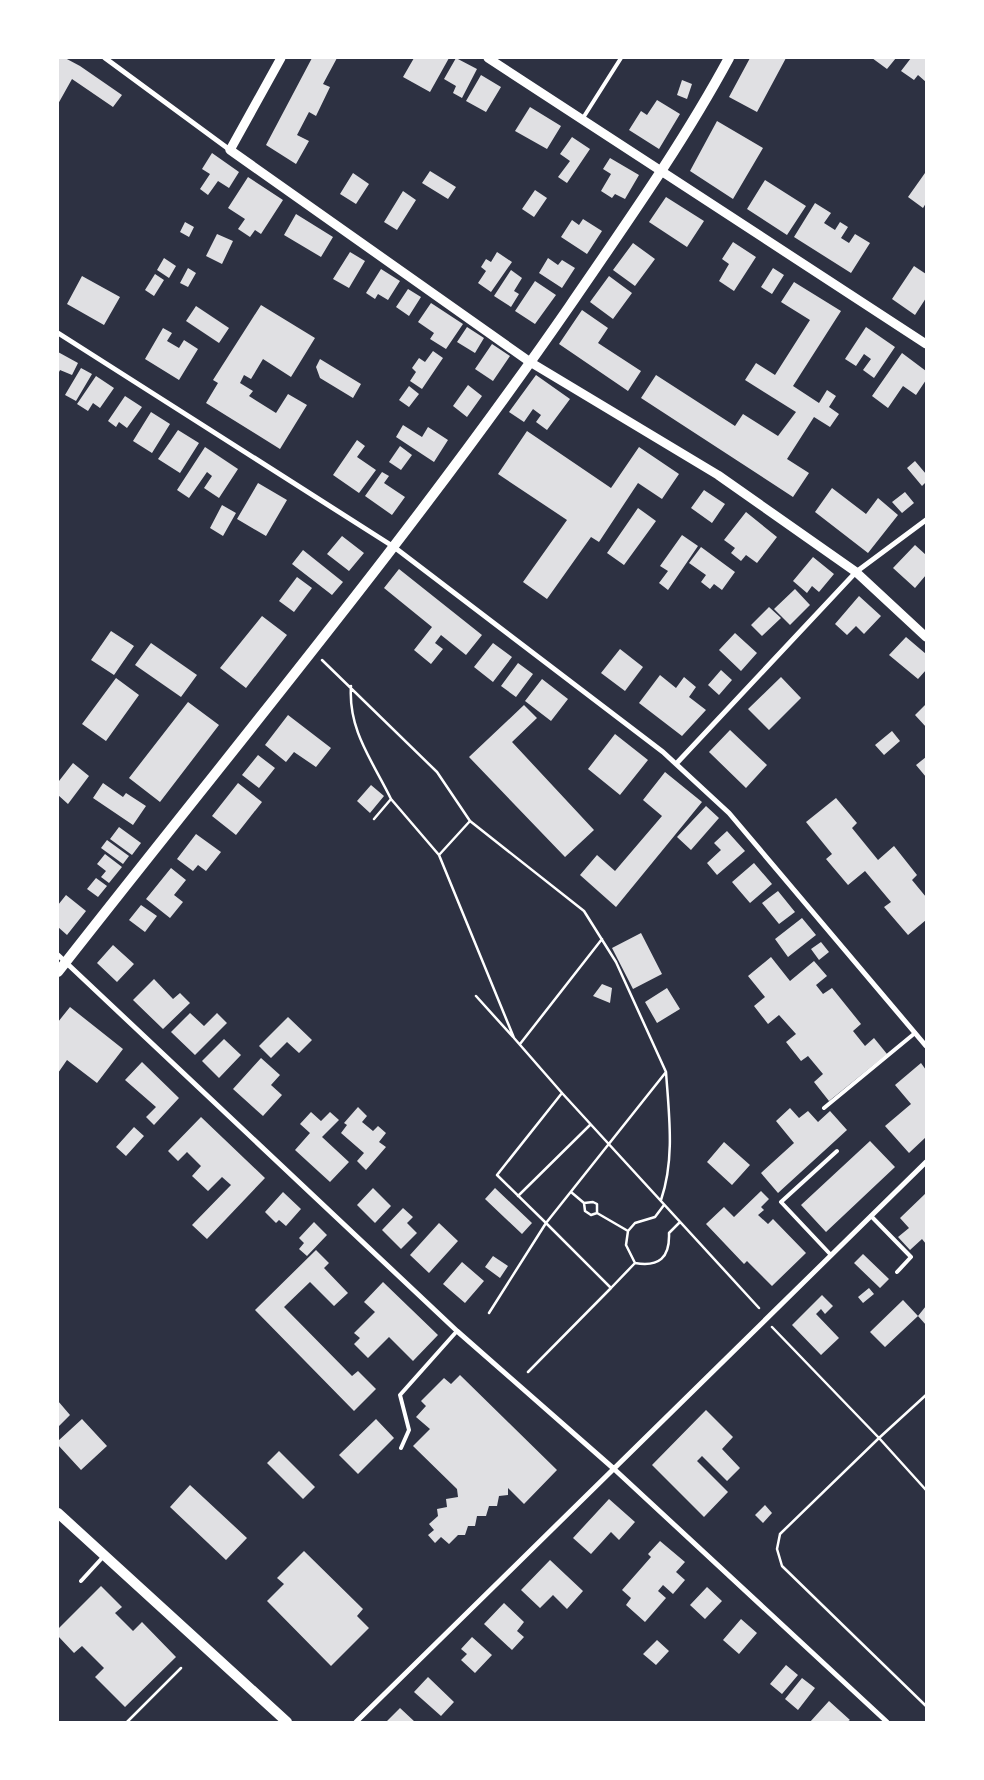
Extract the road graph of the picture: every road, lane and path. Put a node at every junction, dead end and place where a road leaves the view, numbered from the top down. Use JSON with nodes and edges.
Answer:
{"nodes":[{"id":1,"x":105,"y":58,"type":"edge"},
{"id":2,"x":281,"y":58,"type":"edge"},
{"id":3,"x":488,"y":58,"type":"edge"},
{"id":4,"x":621,"y":58,"type":"edge"},
{"id":5,"x":729,"y":58,"type":"edge"},
{"id":6,"x":583,"y":118,"type":"junction"},
{"id":7,"x":230,"y":150,"type":"junction"},
{"id":8,"x":663,"y":170,"type":"junction"},
{"id":9,"x":58,"y":333,"type":"edge"},
{"id":10,"x":926,"y":344,"type":"edge"},
{"id":11,"x":530,"y":362,"type":"junction"},
{"id":12,"x":926,"y":520,"type":"edge"},
{"id":13,"x":394,"y":546,"type":"junction"},
{"id":14,"x":856,"y":572,"type":"junction"},
{"id":15,"x":926,"y":637,"type":"edge"},
{"id":16,"x":322,"y":660,"type":"dead end"},
{"id":17,"x":351,"y":686,"type":"junction"},
{"id":18,"x":676,"y":764,"type":"junction"},
{"id":19,"x":391,"y":799,"type":"junction"},
{"id":20,"x":374,"y":820,"type":"dead end"},
{"id":21,"x":470,"y":821,"type":"junction"},
{"id":22,"x":439,"y":855,"type":"junction"},
{"id":23,"x":602,"y":939,"type":"junction"},
{"id":24,"x":61,"y":958,"type":"edge"},
{"id":25,"x":58,"y":972,"type":"edge"},
{"id":26,"x":476,"y":996,"type":"dead end"},
{"id":27,"x":916,"y":1033,"type":"junction"},
{"id":28,"x":520,"y":1044,"type":"junction"},
{"id":29,"x":926,"y":1046,"type":"edge"},
{"id":30,"x":666,"y":1072,"type":"junction"},
{"id":31,"x":562,"y":1094,"type":"junction"},
{"id":32,"x":824,"y":1108,"type":"dead end"},
{"id":33,"x":591,"y":1125,"type":"junction"},
{"id":34,"x":608,"y":1144,"type":"junction"},
{"id":35,"x":837,"y":1151,"type":"dead end"},
{"id":36,"x":926,"y":1162,"type":"edge"},
{"id":37,"x":570,"y":1192,"type":"junction"},
{"id":38,"x":518,"y":1196,"type":"junction"},
{"id":39,"x":660,"y":1200,"type":"junction"},
{"id":40,"x":584,"y":1203,"type":"junction"},
{"id":41,"x":664,"y":1204,"type":"junction"},
{"id":42,"x":597,"y":1213,"type":"junction"},
{"id":43,"x":870,"y":1216,"type":"junction"},
{"id":44,"x":680,"y":1222,"type":"junction"},
{"id":45,"x":546,"y":1223,"type":"junction"},
{"id":46,"x":628,"y":1231,"type":"junction"},
{"id":47,"x":830,"y":1254,"type":"junction"},
{"id":48,"x":635,"y":1264,"type":"junction"},
{"id":49,"x":897,"y":1272,"type":"dead end"},
{"id":50,"x":611,"y":1288,"type":"junction"},
{"id":51,"x":759,"y":1308,"type":"dead end"},
{"id":52,"x":489,"y":1313,"type":"dead end"},
{"id":53,"x":772,"y":1327,"type":"dead end"},
{"id":54,"x":457,"y":1331,"type":"junction"},
{"id":55,"x":528,"y":1372,"type":"dead end"},
{"id":56,"x":926,"y":1395,"type":"edge"},
{"id":57,"x":879,"y":1438,"type":"junction"},
{"id":58,"x":401,"y":1448,"type":"dead end"},
{"id":59,"x":613,"y":1468,"type":"junction"},
{"id":60,"x":926,"y":1490,"type":"edge"},
{"id":61,"x":58,"y":1513,"type":"edge"},
{"id":62,"x":103,"y":1557,"type":"junction"},
{"id":63,"x":81,"y":1582,"type":"dead end"},
{"id":64,"x":181,"y":1668,"type":"dead end"},
{"id":65,"x":926,"y":1706,"type":"edge"},
{"id":66,"x":127,"y":1722,"type":"edge"},
{"id":67,"x":287,"y":1722,"type":"edge"},
{"id":68,"x":356,"y":1722,"type":"edge"},
{"id":69,"x":887,"y":1722,"type":"edge"}],
"edges":[{"from":1,"to":7,"type":"street"},
{"from":2,"to":7,"type":"street"},
{"from":3,"to":6,"type":"street"},
{"from":4,"to":6,"type":"lane"},
{"from":5,"to":8,"type":"main road"},
{"from":6,"to":8,"type":"street"},
{"from":7,"to":11,"type":"street"},
{"from":8,"to":10,"type":"street"},
{"from":8,"to":11,"type":"main road"},
{"from":9,"to":13,"type":"street"},
{"from":11,"to":13,"type":"main road"},
{"from":11,"to":14,"type":"street"},
{"from":12,"to":14,"type":"street"},
{"from":13,"to":18,"type":"street"},
{"from":13,"to":24,"type":"main road"},
{"from":14,"to":15,"type":"street"},
{"from":14,"to":18,"type":"street"},
{"from":16,"to":17,"type":"path"},
{"from":17,"to":19,"type":"path"},
{"from":17,"to":21,"type":"path"},
{"from":18,"to":27,"type":"street"},
{"from":19,"to":20,"type":"path"},
{"from":19,"to":22,"type":"path"},
{"from":21,"to":22,"type":"path"},
{"from":21,"to":23,"type":"path"},
{"from":22,"to":28,"type":"path"},
{"from":23,"to":28,"type":"path"},
{"from":23,"to":30,"type":"path"},
{"from":24,"to":25,"type":"main road"},
{"from":24,"to":54,"type":"street"},
{"from":26,"to":28,"type":"path"},
{"from":27,"to":29,"type":"street"},
{"from":27,"to":32,"type":"lane"},
{"from":28,"to":31,"type":"path"},
{"from":30,"to":34,"type":"path"},
{"from":30,"to":39,"type":"path"},
{"from":31,"to":33,"type":"path"},
{"from":31,"to":38,"type":"path"},
{"from":33,"to":34,"type":"path"},
{"from":33,"to":38,"type":"path"},
{"from":34,"to":37,"type":"path"},
{"from":34,"to":39,"type":"path"},
{"from":35,"to":47,"type":"lane"},
{"from":36,"to":43,"type":"street"},
{"from":37,"to":40,"type":"path"},
{"from":37,"to":45,"type":"path"},
{"from":38,"to":45,"type":"path"},
{"from":39,"to":41,"type":"path"},
{"from":40,"to":42,"type":"path"},
{"from":40,"to":42,"type":"path"},
{"from":41,"to":44,"type":"path"},
{"from":41,"to":46,"type":"path"},
{"from":42,"to":46,"type":"path"},
{"from":43,"to":47,"type":"street"},
{"from":43,"to":49,"type":"lane"},
{"from":44,"to":48,"type":"path"},
{"from":44,"to":51,"type":"path"},
{"from":45,"to":50,"type":"path"},
{"from":45,"to":52,"type":"path"},
{"from":46,"to":48,"type":"path"},
{"from":47,"to":59,"type":"street"},
{"from":48,"to":50,"type":"path"},
{"from":50,"to":55,"type":"path"},
{"from":53,"to":57,"type":"path"},
{"from":54,"to":58,"type":"lane"},
{"from":54,"to":59,"type":"street"},
{"from":56,"to":57,"type":"path"},
{"from":57,"to":60,"type":"path"},
{"from":57,"to":65,"type":"path"},
{"from":59,"to":68,"type":"street"},
{"from":59,"to":69,"type":"street"},
{"from":61,"to":62,"type":"main road"},
{"from":62,"to":63,"type":"lane"},
{"from":62,"to":67,"type":"main road"},
{"from":64,"to":66,"type":"path"}]}
